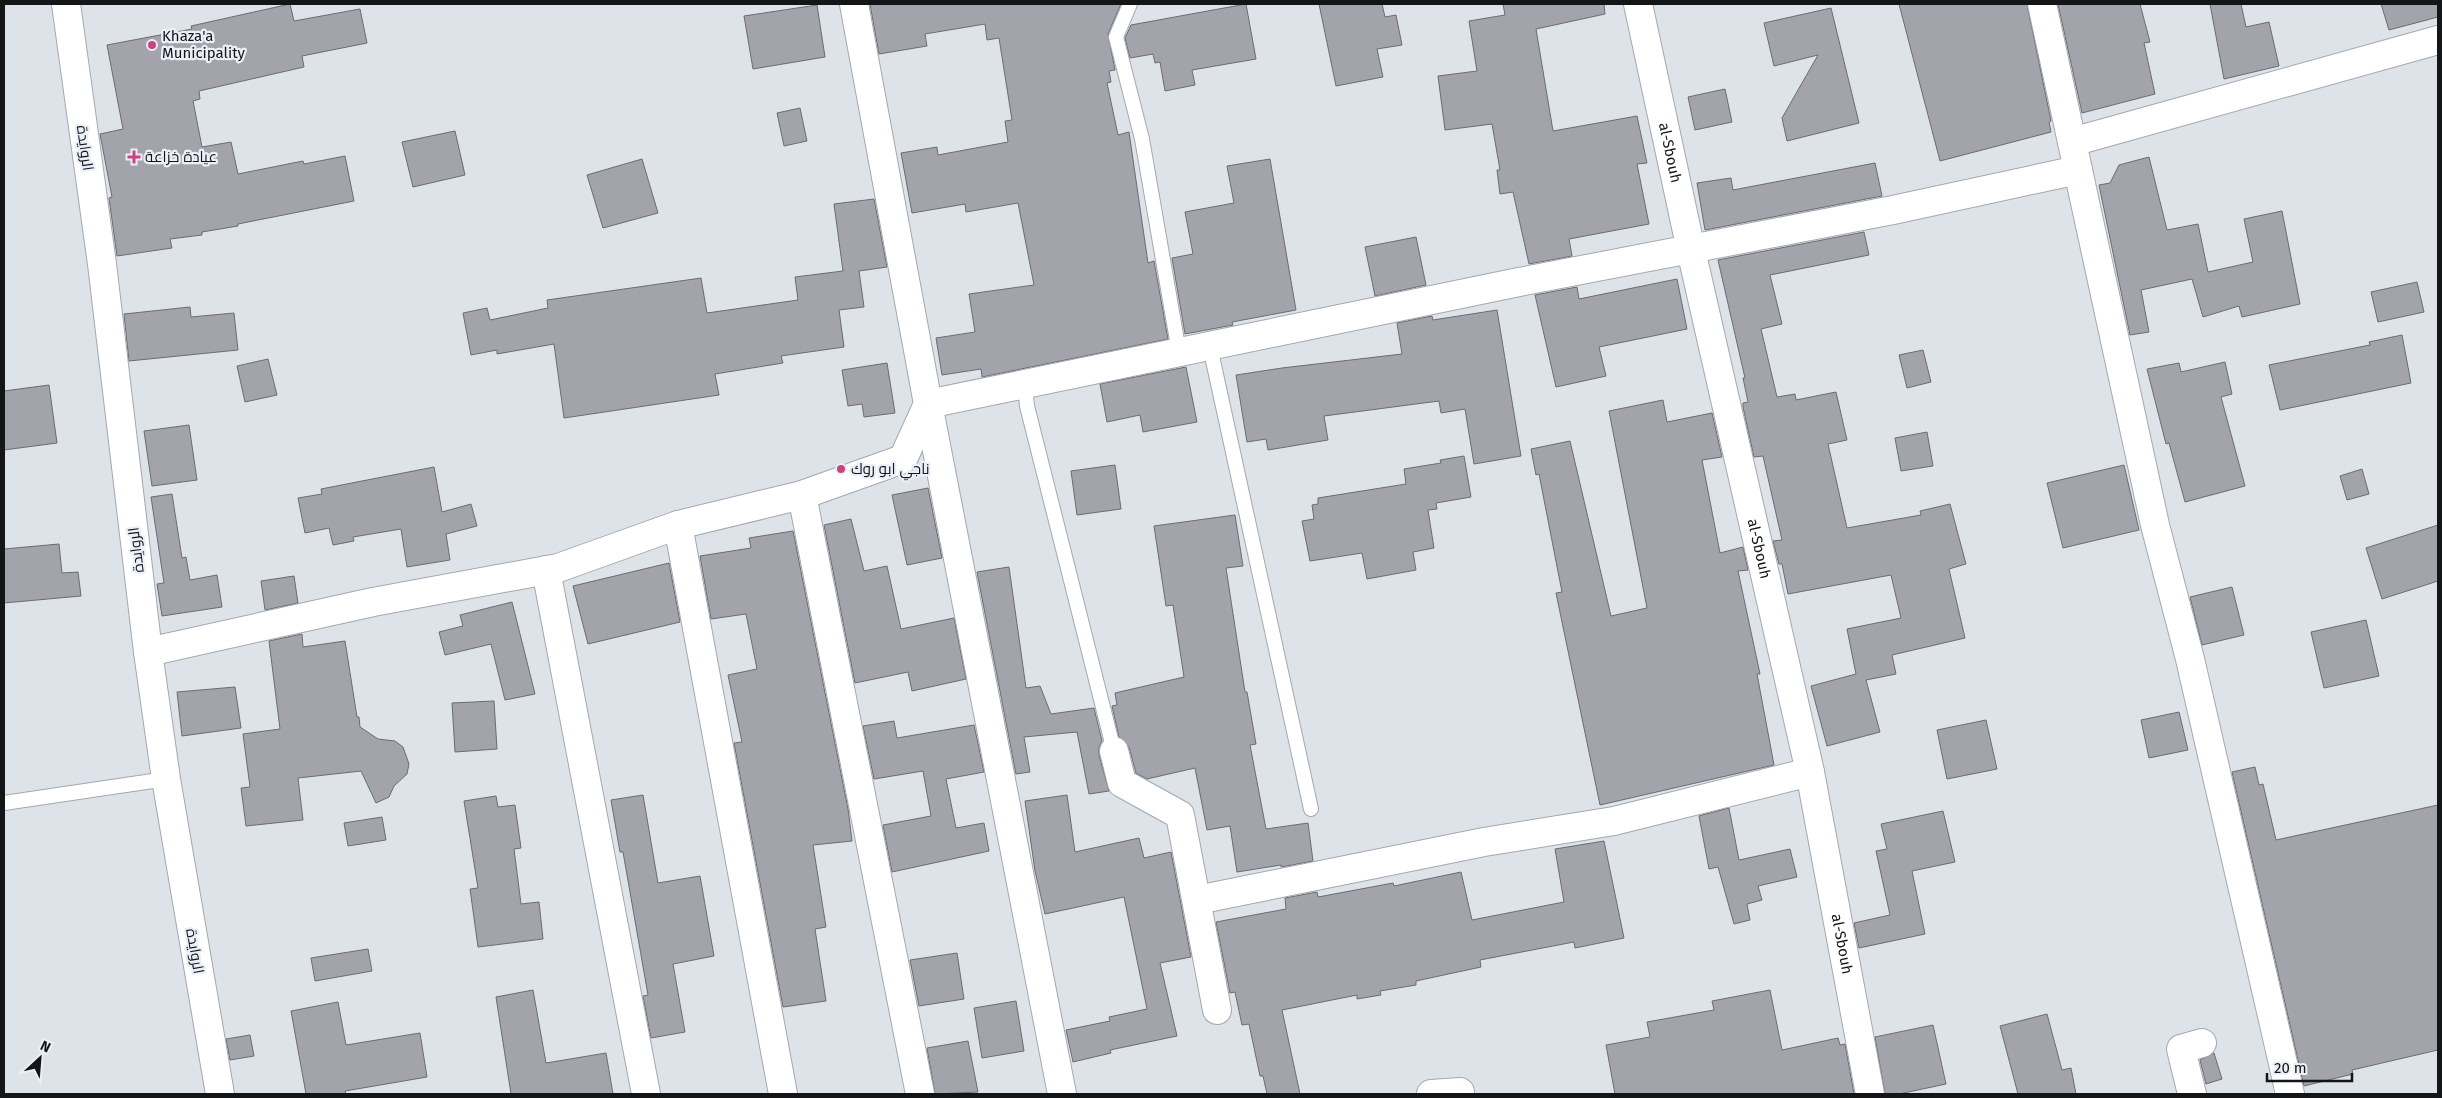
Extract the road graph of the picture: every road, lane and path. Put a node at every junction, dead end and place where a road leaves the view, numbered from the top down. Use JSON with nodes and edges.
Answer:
{"nodes":[{"id":1,"x":66,"y":4,"type":"edge"},
{"id":2,"x":854,"y":4,"type":"edge"},
{"id":3,"x":1130,"y":4,"type":"edge"},
{"id":4,"x":1638,"y":4,"type":"edge"},
{"id":5,"x":2042,"y":4,"type":"edge"},
{"id":6,"x":2438,"y":40,"type":"edge"},
{"id":7,"x":2072,"y":142,"type":"junction"},
{"id":8,"x":2078,"y":170,"type":"junction"},
{"id":9,"x":1691,"y":250,"type":"junction"},
{"id":10,"x":1210,"y":346,"type":"junction"},
{"id":11,"x":1179,"y":352,"type":"junction"},
{"id":12,"x":1025,"y":384,"type":"junction"},
{"id":13,"x":928,"y":404,"type":"junction"},
{"id":14,"x":802,"y":495,"type":"junction"},
{"id":15,"x":678,"y":525,"type":"junction"},
{"id":16,"x":546,"y":570,"type":"junction"},
{"id":17,"x":148,"y":652,"type":"junction"},
{"id":18,"x":1114,"y":751,"type":"joint"},
{"id":19,"x":1810,"y":772,"type":"junction"},
{"id":20,"x":166,"y":779,"type":"junction"},
{"id":21,"x":4,"y":803,"type":"edge"},
{"id":22,"x":1311,"y":809,"type":"dead end"},
{"id":23,"x":1197,"y":900,"type":"junction"},
{"id":24,"x":1217,"y":1010,"type":"dead end"},
{"id":25,"x":2202,"y":1043,"type":"dead end"},
{"id":26,"x":220,"y":1094,"type":"edge"},
{"id":27,"x":646,"y":1094,"type":"edge"},
{"id":28,"x":783,"y":1094,"type":"edge"},
{"id":29,"x":920,"y":1094,"type":"edge"},
{"id":30,"x":1062,"y":1094,"type":"edge"},
{"id":31,"x":1431,"y":1094,"type":"edge"},
{"id":32,"x":1460,"y":1094,"type":"edge"},
{"id":33,"x":1870,"y":1094,"type":"edge"},
{"id":34,"x":2192,"y":1094,"type":"edge"},
{"id":35,"x":2290,"y":1094,"type":"edge"}],
"edges":[{"from":1,"to":17,"type":"street","name":"الروايدة"},
{"from":2,"to":13,"type":"street"},
{"from":3,"to":11,"type":"lane"},
{"from":4,"to":9,"type":"street","name":"al-Sbouh"},
{"from":5,"to":7,"type":"street"},
{"from":6,"to":7,"type":"street"},
{"from":7,"to":8,"type":"street"},
{"from":8,"to":9,"type":"street"},
{"from":8,"to":35,"type":"street"},
{"from":9,"to":10,"type":"street"},
{"from":9,"to":19,"type":"street","name":"al-Sbouh"},
{"from":10,"to":11,"type":"street"},
{"from":10,"to":22,"type":"lane"},
{"from":11,"to":12,"type":"street"},
{"from":12,"to":13,"type":"street"},
{"from":12,"to":18,"type":"lane"},
{"from":13,"to":14,"type":"street"},
{"from":13,"to":30,"type":"street"},
{"from":14,"to":15,"type":"street"},
{"from":14,"to":29,"type":"street"},
{"from":15,"to":16,"type":"street"},
{"from":15,"to":28,"type":"street"},
{"from":16,"to":17,"type":"street"},
{"from":16,"to":27,"type":"street"},
{"from":17,"to":20,"type":"street","name":"الروايدة"},
{"from":18,"to":23,"type":"street"},
{"from":19,"to":23,"type":"street"},
{"from":19,"to":33,"type":"street","name":"al-Sbouh"},
{"from":20,"to":21,"type":"lane"},
{"from":20,"to":26,"type":"street","name":"الروايدة"},
{"from":23,"to":24,"type":"street"},
{"from":25,"to":34,"type":"street"},
{"from":31,"to":32,"type":"street"}]}
